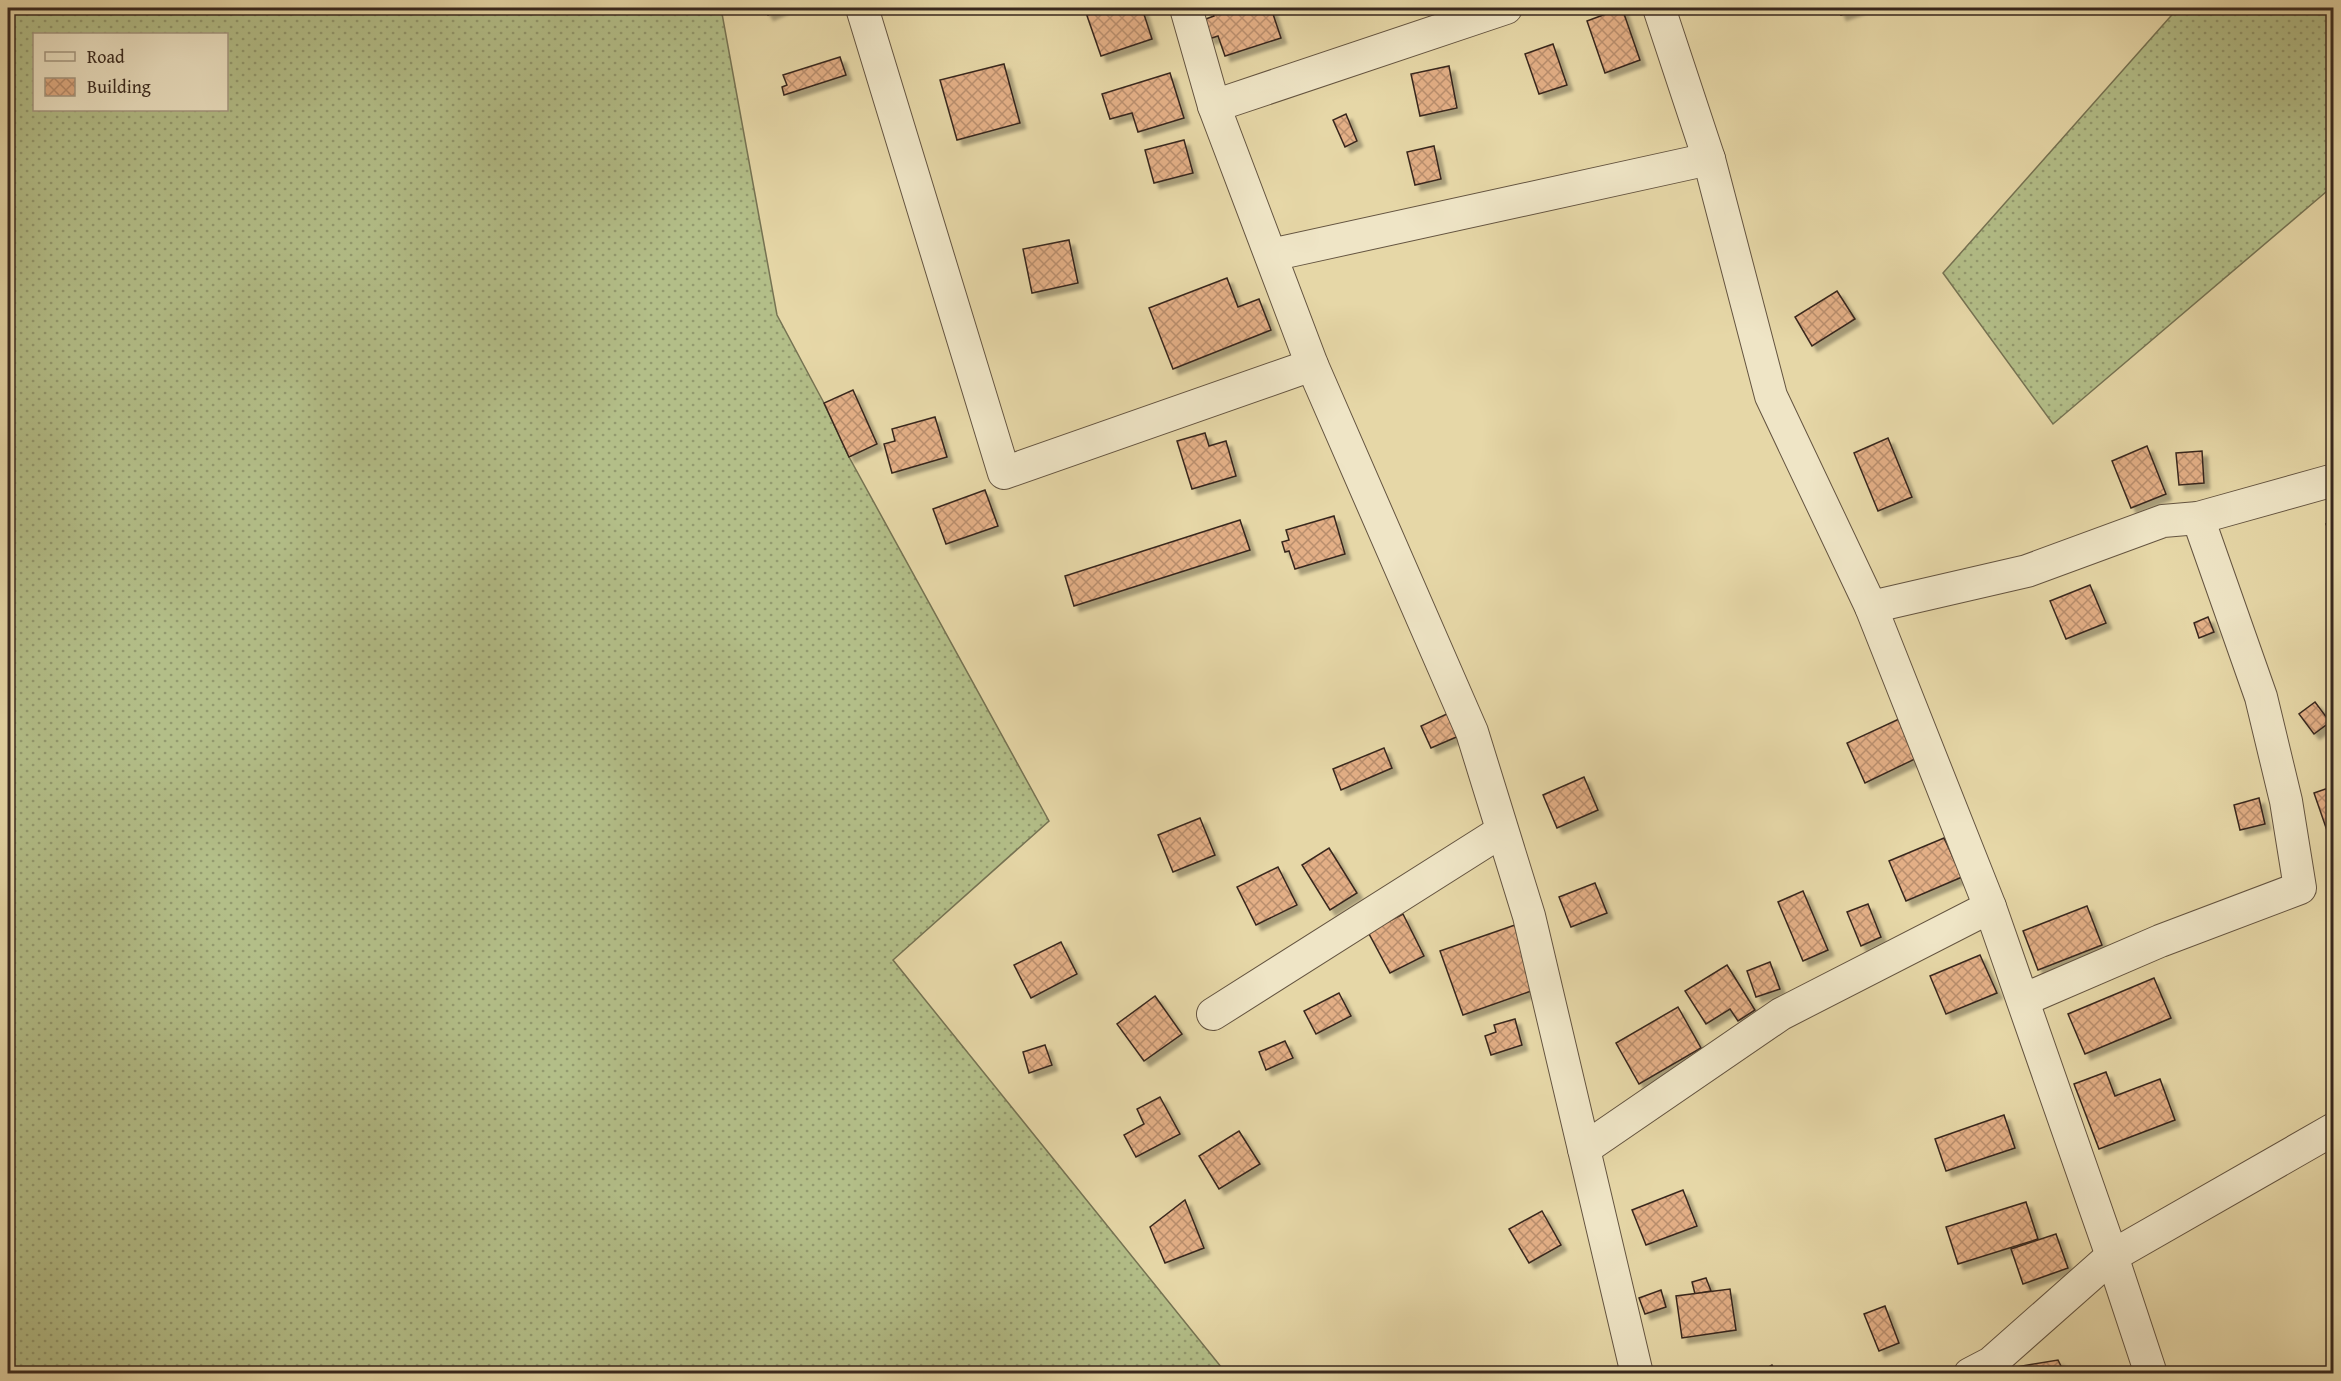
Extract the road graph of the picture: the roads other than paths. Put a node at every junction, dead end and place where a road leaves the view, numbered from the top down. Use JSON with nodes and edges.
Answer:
{"nodes":[{"id":1,"x":862,"y":8,"type":"edge"},
{"id":2,"x":1186,"y":8,"type":"edge"},
{"id":3,"x":1506,"y":8,"type":"edge"},
{"id":4,"x":1659,"y":8,"type":"edge"},
{"id":5,"x":1214,"y":106,"type":"junction"},
{"id":6,"x":1709,"y":159,"type":"junction"},
{"id":7,"x":1271,"y":255,"type":"junction"},
{"id":8,"x":1312,"y":365,"type":"junction"},
{"id":9,"x":2334,"y":480,"type":"edge"},
{"id":10,"x":2198,"y":518,"type":"junction"},
{"id":11,"x":1871,"y":607,"type":"junction"},
{"id":12,"x":1502,"y":831,"type":"junction"},
{"id":13,"x":1990,"y":907,"type":"junction"},
{"id":14,"x":2023,"y":1000,"type":"junction"},
{"id":15,"x":1213,"y":1014,"type":"dead end"},
{"id":16,"x":2334,"y":1129,"type":"edge"},
{"id":17,"x":1584,"y":1149,"type":"junction"},
{"id":18,"x":2112,"y":1256,"type":"junction"},
{"id":19,"x":1637,"y":1374,"type":"edge"},
{"id":20,"x":1970,"y":1374,"type":"edge"},
{"id":21,"x":2151,"y":1374,"type":"edge"}],
"edges":[{"from":1,"to":8,"type":"street"},
{"from":2,"to":5,"type":"street"},
{"from":3,"to":5,"type":"street"},
{"from":4,"to":6,"type":"street"},
{"from":5,"to":7,"type":"street"},
{"from":6,"to":7,"type":"street"},
{"from":6,"to":11,"type":"street"},
{"from":7,"to":8,"type":"street"},
{"from":8,"to":12,"type":"street"},
{"from":9,"to":10,"type":"street"},
{"from":10,"to":11,"type":"street"},
{"from":10,"to":14,"type":"street"},
{"from":11,"to":13,"type":"street"},
{"from":12,"to":15,"type":"street"},
{"from":12,"to":17,"type":"street"},
{"from":13,"to":14,"type":"street"},
{"from":13,"to":17,"type":"street"},
{"from":14,"to":18,"type":"street"},
{"from":16,"to":18,"type":"street"},
{"from":17,"to":19,"type":"street"},
{"from":18,"to":20,"type":"street"},
{"from":18,"to":21,"type":"street"}]}
